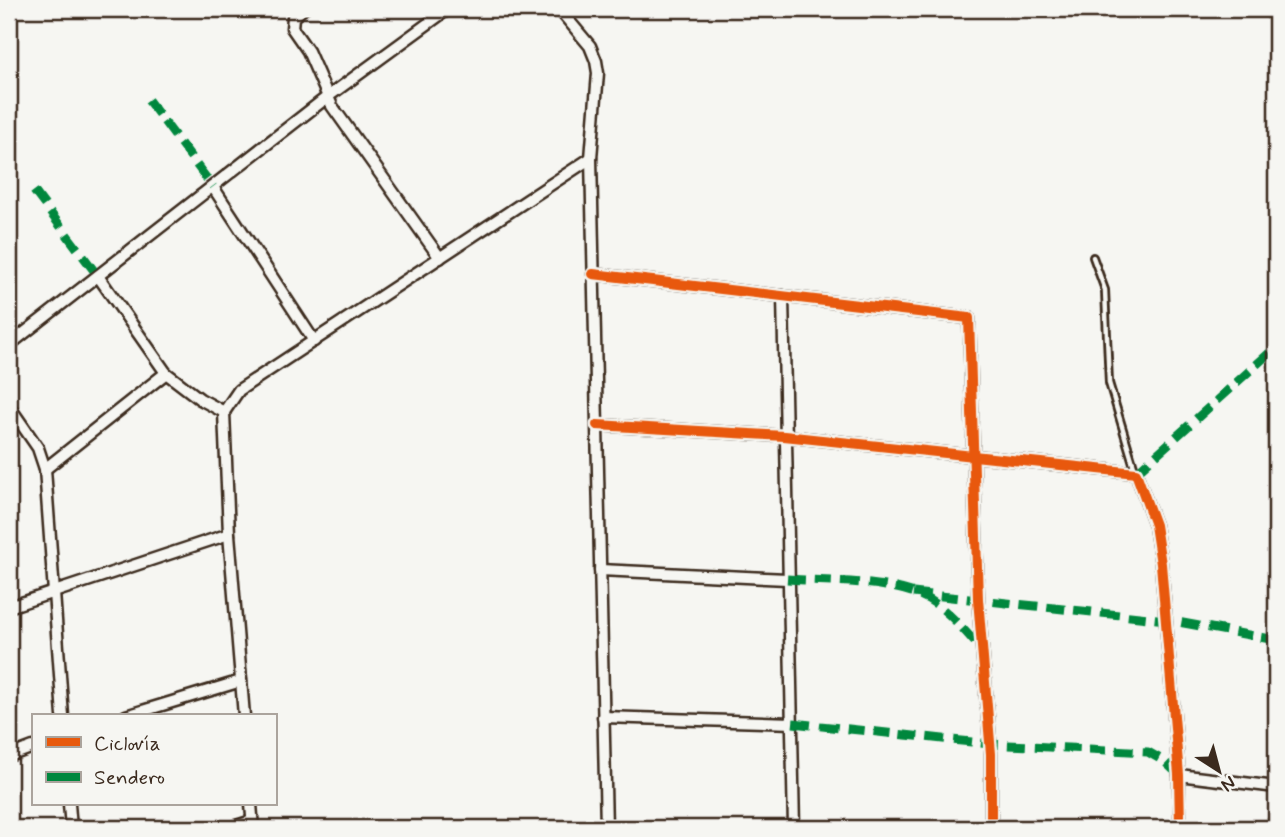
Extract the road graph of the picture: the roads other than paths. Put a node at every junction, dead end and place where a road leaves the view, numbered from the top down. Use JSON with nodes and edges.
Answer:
{"nodes":[{"id":1,"x":303,"y":9,"type":"edge"},
{"id":2,"x":448,"y":9,"type":"edge"},
{"id":3,"x":559,"y":9,"type":"edge"},
{"id":4,"x":326,"y":97,"type":"junction"},
{"id":5,"x":591,"y":159,"type":"junction"},
{"id":6,"x":213,"y":187,"type":"junction"},
{"id":7,"x":1093,"y":257,"type":"dead end"},
{"id":8,"x":440,"y":258,"type":"junction"},
{"id":9,"x":593,"y":274,"type":"junction"},
{"id":10,"x":98,"y":276,"type":"junction"},
{"id":11,"x":783,"y":296,"type":"junction"},
{"id":12,"x":314,"y":341,"type":"junction"},
{"id":13,"x":9,"y":345,"type":"edge"},
{"id":14,"x":166,"y":373,"type":"junction"},
{"id":15,"x":9,"y":406,"type":"edge"},
{"id":16,"x":224,"y":412,"type":"junction"},
{"id":17,"x":597,"y":425,"type":"junction"},
{"id":18,"x":785,"y":436,"type":"junction"},
{"id":19,"x":974,"y":455,"type":"junction"},
{"id":20,"x":45,"y":469,"type":"junction"},
{"id":21,"x":1136,"y":473,"type":"junction"},
{"id":22,"x":229,"y":534,"type":"junction"},
{"id":23,"x":600,"y":570,"type":"junction"},
{"id":24,"x":787,"y":579,"type":"junction"},
{"id":25,"x":54,"y":591,"type":"junction"},
{"id":26,"x":9,"y":607,"type":"edge"},
{"id":27,"x":241,"y":681,"type":"junction"},
{"id":28,"x":63,"y":714,"type":"edge"},
{"id":29,"x":134,"y":714,"type":"edge"},
{"id":30,"x":244,"y":714,"type":"edge"},
{"id":31,"x":603,"y":718,"type":"junction"},
{"id":32,"x":793,"y":723,"type":"junction"},
{"id":33,"x":32,"y":747,"type":"edge"},
{"id":34,"x":9,"y":756,"type":"edge"},
{"id":35,"x":1179,"y":775,"type":"junction"},
{"id":36,"x":1276,"y":788,"type":"edge"},
{"id":37,"x":69,"y":806,"type":"edge"},
{"id":38,"x":251,"y":806,"type":"edge"},
{"id":39,"x":252,"y":825,"type":"edge"},
{"id":40,"x":71,"y":828,"type":"edge"},
{"id":41,"x":230,"y":828,"type":"edge"},
{"id":42,"x":606,"y":828,"type":"edge"},
{"id":43,"x":794,"y":828,"type":"edge"},
{"id":44,"x":991,"y":828,"type":"edge"},
{"id":45,"x":1180,"y":828,"type":"edge"}],
"edges":[{"from":1,"to":4,"type":"street"},
{"from":2,"to":4,"type":"street"},
{"from":3,"to":5,"type":"street"},
{"from":4,"to":6,"type":"street"},
{"from":4,"to":8,"type":"street"},
{"from":5,"to":8,"type":"street"},
{"from":5,"to":9,"type":"street"},
{"from":6,"to":10,"type":"street"},
{"from":6,"to":12,"type":"street"},
{"from":7,"to":21,"type":"lane"},
{"from":8,"to":12,"type":"street"},
{"from":9,"to":11,"type":"street"},
{"from":9,"to":17,"type":"street"},
{"from":10,"to":13,"type":"street"},
{"from":10,"to":14,"type":"street"},
{"from":11,"to":18,"type":"street"},
{"from":11,"to":19,"type":"street"},
{"from":12,"to":16,"type":"street"},
{"from":14,"to":16,"type":"street"},
{"from":14,"to":20,"type":"street"},
{"from":15,"to":20,"type":"street"},
{"from":16,"to":22,"type":"street"},
{"from":17,"to":18,"type":"street"},
{"from":17,"to":23,"type":"street"},
{"from":18,"to":19,"type":"street"},
{"from":18,"to":24,"type":"street"},
{"from":19,"to":21,"type":"street"},
{"from":19,"to":44,"type":"street"},
{"from":20,"to":25,"type":"street"},
{"from":21,"to":35,"type":"street"},
{"from":22,"to":25,"type":"street"},
{"from":22,"to":27,"type":"street"},
{"from":23,"to":24,"type":"street"},
{"from":23,"to":31,"type":"street"},
{"from":24,"to":32,"type":"street"},
{"from":25,"to":26,"type":"street"},
{"from":25,"to":28,"type":"street"},
{"from":27,"to":29,"type":"street"},
{"from":27,"to":30,"type":"street"},
{"from":31,"to":32,"type":"street"},
{"from":31,"to":42,"type":"street"},
{"from":32,"to":43,"type":"street"},
{"from":33,"to":34,"type":"street"},
{"from":35,"to":36,"type":"street"},
{"from":35,"to":45,"type":"street"},
{"from":37,"to":40,"type":"street"},
{"from":38,"to":39,"type":"street"},
{"from":39,"to":41,"type":"street"}]}
